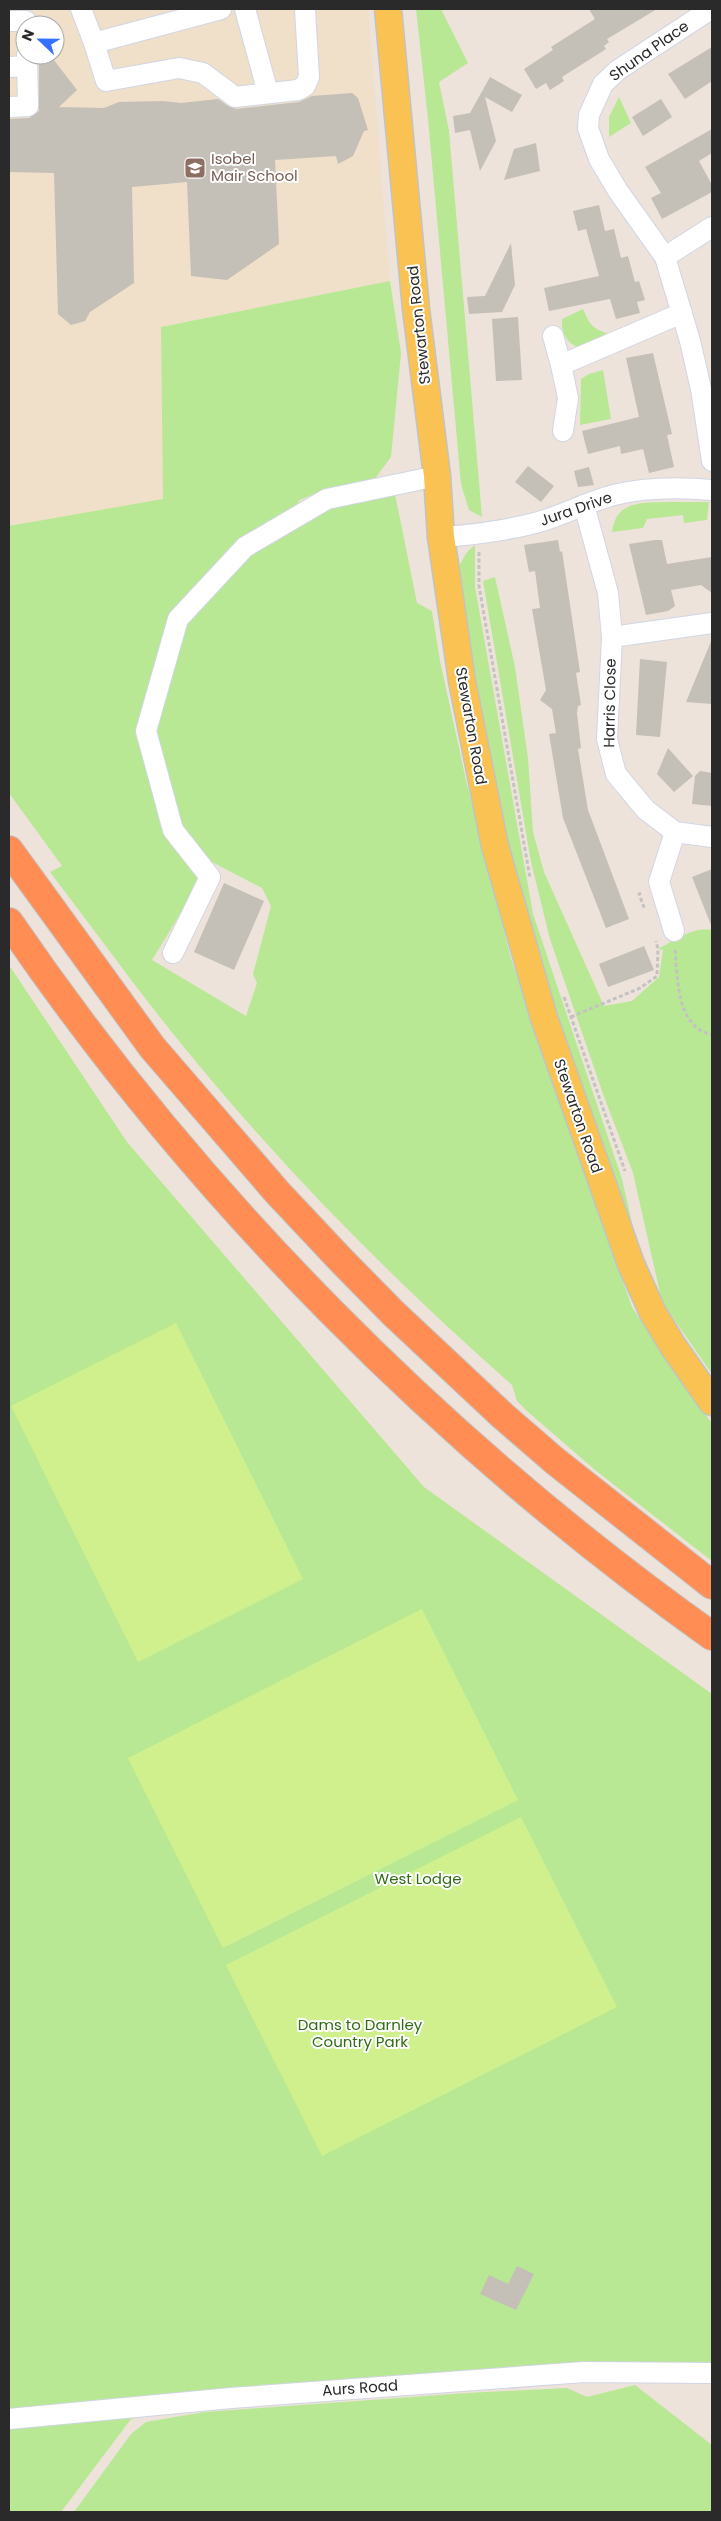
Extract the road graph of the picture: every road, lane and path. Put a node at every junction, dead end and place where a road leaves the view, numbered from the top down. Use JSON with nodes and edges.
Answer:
{"nodes":[{"id":1,"x":81,"y":9,"type":"edge"},
{"id":2,"x":221,"y":9,"type":"edge"},
{"id":3,"x":245,"y":9,"type":"edge"},
{"id":4,"x":305,"y":9,"type":"edge"},
{"id":5,"x":388,"y":9,"type":"edge"},
{"id":6,"x":711,"y":9,"type":"edge"},
{"id":7,"x":94,"y":44,"type":"junction"},
{"id":8,"x":21,"y":65,"type":"edge"},
{"id":9,"x":268,"y":93,"type":"junction"},
{"id":10,"x":9,"y":107,"type":"edge"},
{"id":11,"x":712,"y":227,"type":"edge"},
{"id":12,"x":665,"y":257,"type":"junction"},
{"id":13,"x":682,"y":313,"type":"junction"},
{"id":14,"x":553,"y":336,"type":"dead end"},
{"id":15,"x":561,"y":365,"type":"junction"},
{"id":16,"x":707,"y":388,"type":"edge"},
{"id":17,"x":563,"y":431,"type":"dead end"},
{"id":18,"x":712,"y":461,"type":"edge"},
{"id":19,"x":437,"y":476,"type":"junction"},
{"id":20,"x":712,"y":490,"type":"edge"},
{"id":21,"x":584,"y":505,"type":"junction"},
{"id":22,"x":478,"y":533,"type":"junction"},
{"id":23,"x":440,"y":537,"type":"junction"},
{"id":24,"x":712,"y":623,"type":"edge"},
{"id":25,"x":612,"y":637,"type":"junction"},
{"id":26,"x":675,"y":832,"type":"junction"},
{"id":27,"x":712,"y":837,"type":"edge"},
{"id":28,"x":9,"y":850,"type":"edge"},
{"id":29,"x":659,"y":882,"type":"junction"},
{"id":30,"x":531,"y":884,"type":"dead end"},
{"id":31,"x":646,"y":912,"type":"dead end"},
{"id":32,"x":9,"y":922,"type":"edge"},
{"id":33,"x":674,"y":932,"type":"joint"},
{"id":34,"x":655,"y":940,"type":"dead end"},
{"id":35,"x":173,"y":953,"type":"dead end"},
{"id":36,"x":562,"y":992,"type":"dead end"},
{"id":37,"x":571,"y":1017,"type":"junction"},
{"id":38,"x":712,"y":1035,"type":"edge"},
{"id":39,"x":628,"y":1179,"type":"dead end"},
{"id":40,"x":712,"y":1402,"type":"edge"},
{"id":41,"x":712,"y":1585,"type":"edge"},
{"id":42,"x":712,"y":1636,"type":"edge"},
{"id":43,"x":712,"y":2373,"type":"edge"},
{"id":44,"x":9,"y":2419,"type":"edge"}],
"edges":[{"from":1,"to":7,"type":"street"},
{"from":2,"to":7,"type":"street"},
{"from":3,"to":9,"type":"street"},
{"from":4,"to":9,"type":"street"},
{"from":5,"to":19,"type":"main road","name":"Stewarton Road"},
{"from":6,"to":12,"type":"street","name":"Shuna Place"},
{"from":7,"to":9,"type":"street"},
{"from":8,"to":10,"type":"street"},
{"from":11,"to":12,"type":"street"},
{"from":12,"to":13,"type":"street","name":"Shuna Place"},
{"from":13,"to":15,"type":"street"},
{"from":13,"to":16,"type":"street","name":"Shuna Place"},
{"from":14,"to":15,"type":"street"},
{"from":15,"to":17,"type":"street"},
{"from":16,"to":18,"type":"street","name":"Shuna Place"},
{"from":19,"to":23,"type":"main road","name":"Stewarton Road"},
{"from":19,"to":35,"type":"street"},
{"from":20,"to":21,"type":"street","name":"Jura Drive"},
{"from":21,"to":22,"type":"street","name":"Jura Drive"},
{"from":21,"to":25,"type":"street","name":"Harris Close"},
{"from":22,"to":23,"type":"street","name":"Jura Drive"},
{"from":22,"to":30,"type":"path"},
{"from":23,"to":40,"type":"main road","name":"Stewarton Road"},
{"from":24,"to":25,"type":"street","name":"Harris Close"},
{"from":25,"to":26,"type":"street","name":"Harris Close"},
{"from":26,"to":27,"type":"street","name":"Harris Close"},
{"from":26,"to":29,"type":"street"},
{"from":28,"to":41,"type":"highway"},
{"from":29,"to":31,"type":"path"},
{"from":29,"to":33,"type":"street"},
{"from":32,"to":42,"type":"highway"},
{"from":33,"to":38,"type":"path"},
{"from":34,"to":37,"type":"path"},
{"from":36,"to":37,"type":"path"},
{"from":37,"to":39,"type":"path"},
{"from":43,"to":44,"type":"street","name":"Aurs Road"}]}
